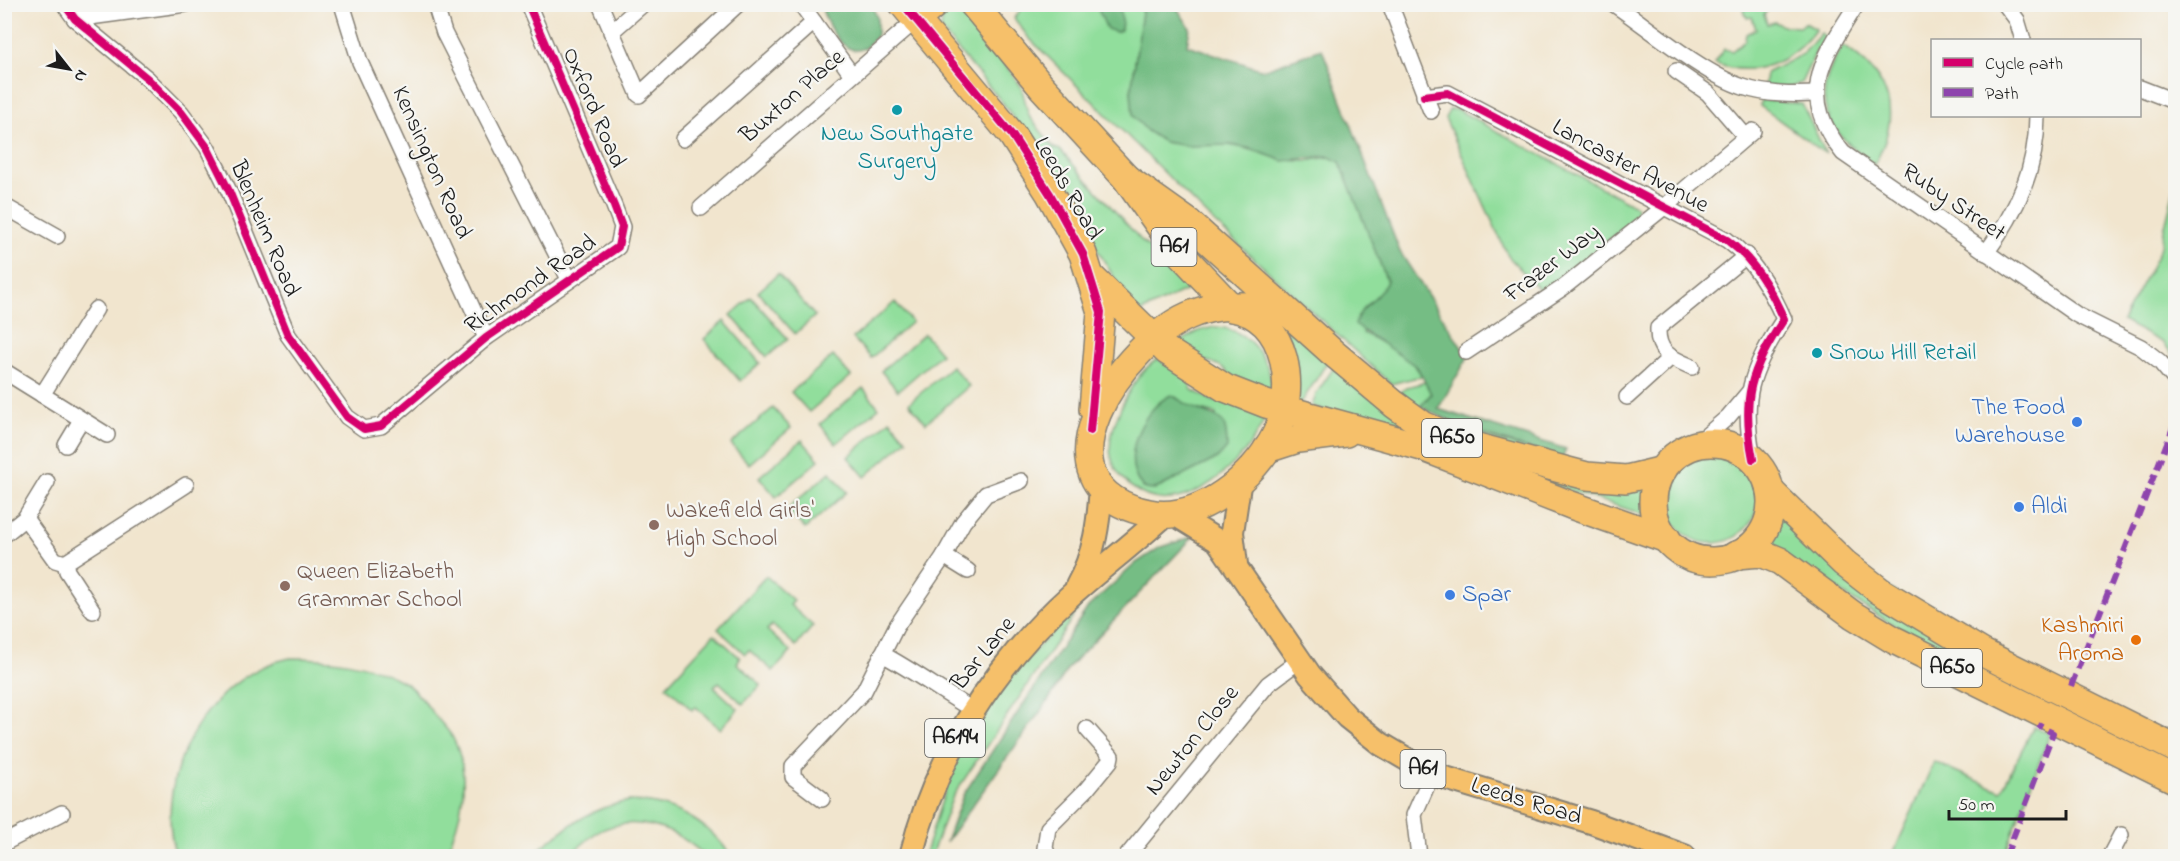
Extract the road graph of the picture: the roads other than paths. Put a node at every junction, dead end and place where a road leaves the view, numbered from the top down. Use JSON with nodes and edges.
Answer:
{"nodes":[{"id":1,"x":64,"y":4,"type":"edge"},
{"id":2,"x":186,"y":4,"type":"edge"},
{"id":3,"x":342,"y":4,"type":"edge"},
{"id":4,"x":435,"y":4,"type":"edge"},
{"id":5,"x":528,"y":4,"type":"edge"},
{"id":6,"x":600,"y":4,"type":"edge"},
{"id":7,"x":644,"y":4,"type":"edge"},
{"id":8,"x":738,"y":4,"type":"edge"},
{"id":9,"x":801,"y":4,"type":"edge"},
{"id":10,"x":973,"y":4,"type":"edge"},
{"id":11,"x":1390,"y":4,"type":"edge"},
{"id":12,"x":1857,"y":4,"type":"edge"},
{"id":13,"x":2005,"y":4,"type":"edge"},
{"id":14,"x":1617,"y":5,"type":"edge"},
{"id":15,"x":918,"y":10,"type":"edge"},
{"id":16,"x":75,"y":18,"type":"junction"},
{"id":17,"x":814,"y":22,"type":"junction"},
{"id":18,"x":611,"y":32,"type":"junction"},
{"id":19,"x":2023,"y":39,"type":"edge"},
{"id":20,"x":1676,"y":71,"type":"dead end"},
{"id":21,"x":852,"y":75,"type":"junction"},
{"id":22,"x":2141,"y":89,"type":"edge"},
{"id":23,"x":1817,"y":94,"type":"junction"},
{"id":24,"x":1424,"y":96,"type":"junction"},
{"id":25,"x":2175,"y":102,"type":"edge"},
{"id":26,"x":1431,"y":111,"type":"dead end"},
{"id":27,"x":2037,"y":117,"type":"edge"},
{"id":28,"x":682,"y":139,"type":"dead end"},
{"id":29,"x":1126,"y":178,"type":"junction"},
{"id":30,"x":4,"y":206,"type":"edge"},
{"id":31,"x":701,"y":208,"type":"dead end"},
{"id":32,"x":1664,"y":208,"type":"junction"},
{"id":33,"x":622,"y":227,"type":"joint"},
{"id":34,"x":57,"y":236,"type":"dead end"},
{"id":35,"x":1986,"y":253,"type":"junction"},
{"id":36,"x":1747,"y":255,"type":"junction"},
{"id":37,"x":569,"y":279,"type":"junction"},
{"id":38,"x":1093,"y":279,"type":"junction"},
{"id":39,"x":1280,"y":306,"type":"junction"},
{"id":40,"x":1232,"y":308,"type":"junction"},
{"id":41,"x":96,"y":309,"type":"dead end"},
{"id":42,"x":486,"y":338,"type":"junction"},
{"id":43,"x":1152,"y":338,"type":"junction"},
{"id":44,"x":1466,"y":352,"type":"dead end"},
{"id":45,"x":1670,"y":358,"type":"junction"},
{"id":46,"x":1692,"y":367,"type":"dead end"},
{"id":47,"x":4,"y":371,"type":"edge"},
{"id":48,"x":2175,"y":381,"type":"edge"},
{"id":49,"x":1749,"y":392,"type":"junction"},
{"id":50,"x":42,"y":395,"type":"junction"},
{"id":51,"x":1628,"y":397,"type":"dead end"},
{"id":52,"x":1284,"y":410,"type":"junction"},
{"id":53,"x":81,"y":420,"type":"junction"},
{"id":54,"x":363,"y":429,"type":"joint"},
{"id":55,"x":1090,"y":431,"type":"junction"},
{"id":56,"x":1365,"y":431,"type":"junction"},
{"id":57,"x":107,"y":435,"type":"dead end"},
{"id":58,"x":66,"y":445,"type":"dead end"},
{"id":59,"x":1694,"y":446,"type":"junction"},
{"id":60,"x":1267,"y":449,"type":"junction"},
{"id":61,"x":1753,"y":459,"type":"junction"},
{"id":62,"x":1663,"y":470,"type":"junction"},
{"id":63,"x":1240,"y":479,"type":"junction"},
{"id":64,"x":1021,"y":481,"type":"dead end"},
{"id":65,"x":47,"y":482,"type":"dead end"},
{"id":66,"x":186,"y":485,"type":"dead end"},
{"id":67,"x":1101,"y":485,"type":"junction"},
{"id":68,"x":1770,"y":491,"type":"junction"},
{"id":69,"x":1171,"y":515,"type":"junction"},
{"id":70,"x":25,"y":518,"type":"junction"},
{"id":71,"x":4,"y":535,"type":"edge"},
{"id":72,"x":1667,"y":539,"type":"junction"},
{"id":73,"x":1736,"y":555,"type":"junction"},
{"id":74,"x":944,"y":556,"type":"junction"},
{"id":75,"x":65,"y":563,"type":"junction"},
{"id":76,"x":968,"y":571,"type":"dead end"},
{"id":77,"x":1238,"y":571,"type":"junction"},
{"id":78,"x":1072,"y":595,"type":"junction"},
{"id":79,"x":93,"y":611,"type":"dead end"},
{"id":80,"x":882,"y":654,"type":"junction"},
{"id":81,"x":1300,"y":660,"type":"junction"},
{"id":82,"x":974,"y":710,"type":"junction"},
{"id":83,"x":1087,"y":729,"type":"dead end"},
{"id":84,"x":2175,"y":749,"type":"edge"},
{"id":85,"x":1432,"y":774,"type":"junction"},
{"id":86,"x":2175,"y":780,"type":"edge"},
{"id":87,"x":822,"y":799,"type":"dead end"},
{"id":88,"x":62,"y":813,"type":"dead end"},
{"id":89,"x":2121,"y":835,"type":"dead end"},
{"id":90,"x":4,"y":843,"type":"edge"},
{"id":91,"x":1047,"y":853,"type":"edge"},
{"id":92,"x":911,"y":856,"type":"edge"},
{"id":93,"x":1127,"y":856,"type":"edge"},
{"id":94,"x":1419,"y":856,"type":"edge"},
{"id":95,"x":1684,"y":856,"type":"edge"},
{"id":96,"x":2110,"y":856,"type":"edge"}],
"edges":[{"from":1,"to":16,"type":"street","name":"Blenheim Road"},
{"from":2,"to":16,"type":"street"},
{"from":3,"to":42,"type":"street","name":"Kensington Road"},
{"from":4,"to":37,"type":"street"},
{"from":5,"to":33,"type":"street","name":"Oxford Road"},
{"from":6,"to":18,"type":"street"},
{"from":7,"to":18,"type":"street"},
{"from":8,"to":18,"type":"street"},
{"from":9,"to":17,"type":"street"},
{"from":10,"to":29,"type":"highway","name":"Leeds Road","number":"A61"},
{"from":11,"to":24,"type":"street"},
{"from":12,"to":23,"type":"street","name":"Ruby Street"},
{"from":13,"to":19,"type":"street"},
{"from":14,"to":23,"type":"street"},
{"from":15,"to":21,"type":"street","name":"Buxton Place"},
{"from":15,"to":38,"type":"highway","name":"Leeds Road","number":"A61"},
{"from":16,"to":54,"type":"street","name":"Blenheim Road"},
{"from":17,"to":21,"type":"street"},
{"from":17,"to":28,"type":"street"},
{"from":20,"to":32,"type":"street","name":"Frazer Way"},
{"from":21,"to":31,"type":"street","name":"Buxton Place"},
{"from":22,"to":25,"type":"street"},
{"from":23,"to":35,"type":"street","name":"Ruby Street"},
{"from":24,"to":26,"type":"street"},
{"from":24,"to":32,"type":"street","name":"Lancaster Avenue"},
{"from":27,"to":35,"type":"street"},
{"from":29,"to":39,"type":"highway","number":"A650"},
{"from":29,"to":40,"type":"highway","name":"Leeds Road","number":"A61"},
{"from":30,"to":34,"type":"street"},
{"from":32,"to":36,"type":"street","name":"Lancaster Avenue"},
{"from":32,"to":44,"type":"street","name":"Frazer Way"},
{"from":33,"to":37,"type":"street","name":"Richmond Road"},
{"from":35,"to":48,"type":"street","name":"Ruby Street"},
{"from":36,"to":45,"type":"street"},
{"from":36,"to":49,"type":"street","name":"Lancaster Avenue"},
{"from":37,"to":42,"type":"street","name":"Richmond Road"},
{"from":38,"to":43,"type":"highway","number":"A650"},
{"from":38,"to":55,"type":"highway","name":"Leeds Road","number":"A61"},
{"from":39,"to":40,"type":"highway"},
{"from":39,"to":62,"type":"highway","number":"A650"},
{"from":40,"to":43,"type":"highway","number":"A61"},
{"from":40,"to":52,"type":"highway","number":"A61"},
{"from":41,"to":50,"type":"street"},
{"from":42,"to":54,"type":"street","name":"Richmond Road"},
{"from":43,"to":52,"type":"highway","number":"A650"},
{"from":43,"to":55,"type":"highway","number":"A61"},
{"from":45,"to":46,"type":"street"},
{"from":45,"to":51,"type":"street"},
{"from":47,"to":50,"type":"street"},
{"from":49,"to":59,"type":"street"},
{"from":49,"to":61,"type":"street"},
{"from":50,"to":53,"type":"street"},
{"from":52,"to":56,"type":"highway","number":"A650"},
{"from":52,"to":60,"type":"highway","number":"A61"},
{"from":53,"to":57,"type":"street"},
{"from":53,"to":58,"type":"street"},
{"from":55,"to":67,"type":"highway","number":"A61"},
{"from":56,"to":60,"type":"highway"},
{"from":56,"to":72,"type":"highway","number":"A650"},
{"from":59,"to":61,"type":"highway"},
{"from":59,"to":62,"type":"highway"},
{"from":60,"to":63,"type":"highway","number":"A61"},
{"from":61,"to":68,"type":"highway"},
{"from":62,"to":72,"type":"highway"},
{"from":63,"to":69,"type":"highway","number":"A61"},
{"from":63,"to":77,"type":"main road","name":"Leeds Road","number":"A61"},
{"from":64,"to":74,"type":"street"},
{"from":65,"to":70,"type":"street"},
{"from":66,"to":75,"type":"street"},
{"from":67,"to":69,"type":"highway","number":"A61"},
{"from":67,"to":78,"type":"main road","name":"Bar Lane","number":"A6194"},
{"from":68,"to":73,"type":"highway"},
{"from":68,"to":84,"type":"highway","number":"A650"},
{"from":69,"to":77,"type":"main road","name":"Leeds Road","number":"A61"},
{"from":69,"to":78,"type":"main road","name":"Bar Lane","number":"A6194"},
{"from":70,"to":71,"type":"street"},
{"from":70,"to":75,"type":"street"},
{"from":72,"to":73,"type":"highway"},
{"from":73,"to":86,"type":"highway","number":"A650"},
{"from":74,"to":76,"type":"street"},
{"from":74,"to":80,"type":"street"},
{"from":75,"to":79,"type":"street"},
{"from":77,"to":81,"type":"main road","name":"Leeds Road","number":"A61"},
{"from":78,"to":82,"type":"main road","name":"Bar Lane","number":"A6194"},
{"from":80,"to":82,"type":"street"},
{"from":80,"to":87,"type":"street"},
{"from":81,"to":85,"type":"main road","name":"Leeds Road","number":"A61"},
{"from":81,"to":93,"type":"street","name":"Newton Close"},
{"from":82,"to":92,"type":"main road","name":"Bar Lane","number":"A6194"},
{"from":83,"to":91,"type":"street"},
{"from":85,"to":94,"type":"street"},
{"from":85,"to":95,"type":"main road","name":"Leeds Road","number":"A61"},
{"from":88,"to":90,"type":"street"},
{"from":89,"to":96,"type":"street"}]}
